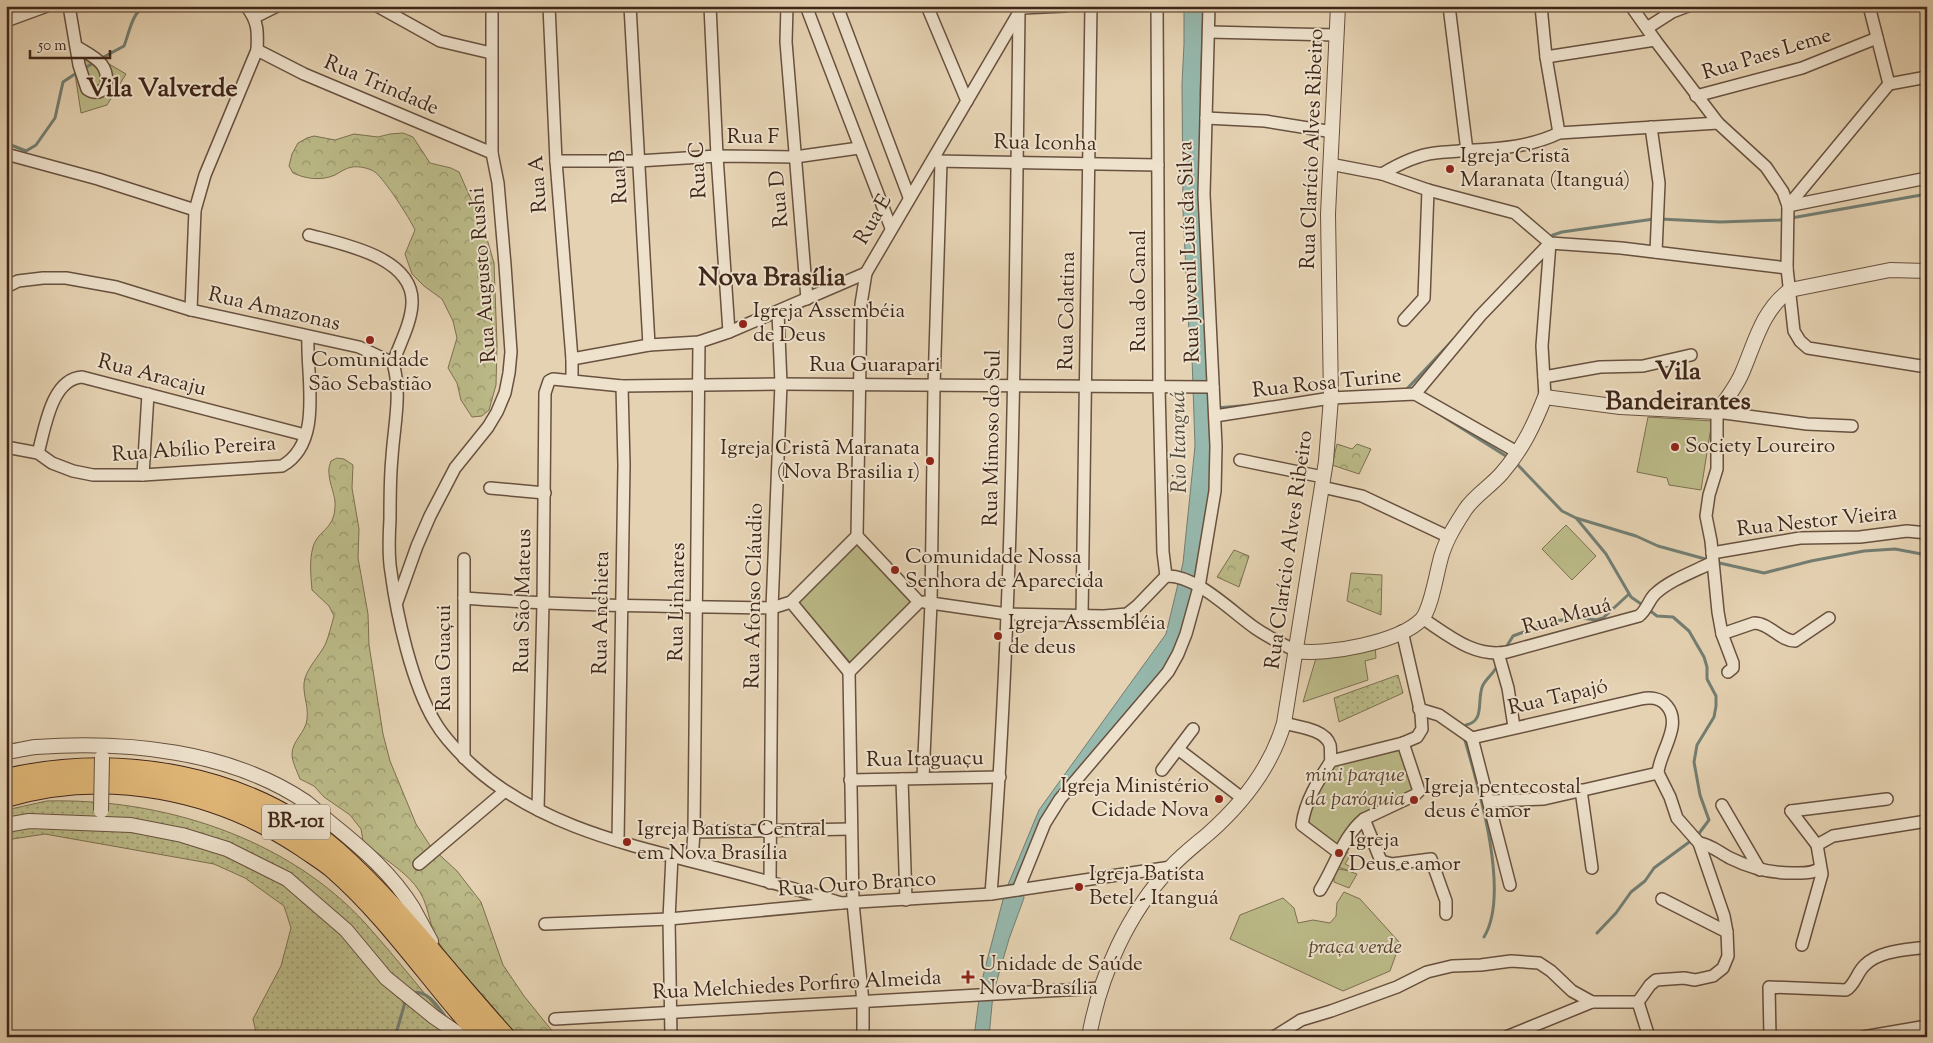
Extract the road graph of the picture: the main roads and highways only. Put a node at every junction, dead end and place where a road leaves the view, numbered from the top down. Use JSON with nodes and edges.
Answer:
{"nodes":[{"id":1,"x":6,"y":779,"type":"edge"},
{"id":2,"x":6,"y":797,"type":"edge"},
{"id":3,"x":482,"y":1037,"type":"edge"},
{"id":4,"x":505,"y":1037,"type":"edge"}],
"edges":[{"from":1,"to":4,"type":"highway","number":"BR-101"},
{"from":2,"to":3,"type":"highway","number":"BR-101"}]}
